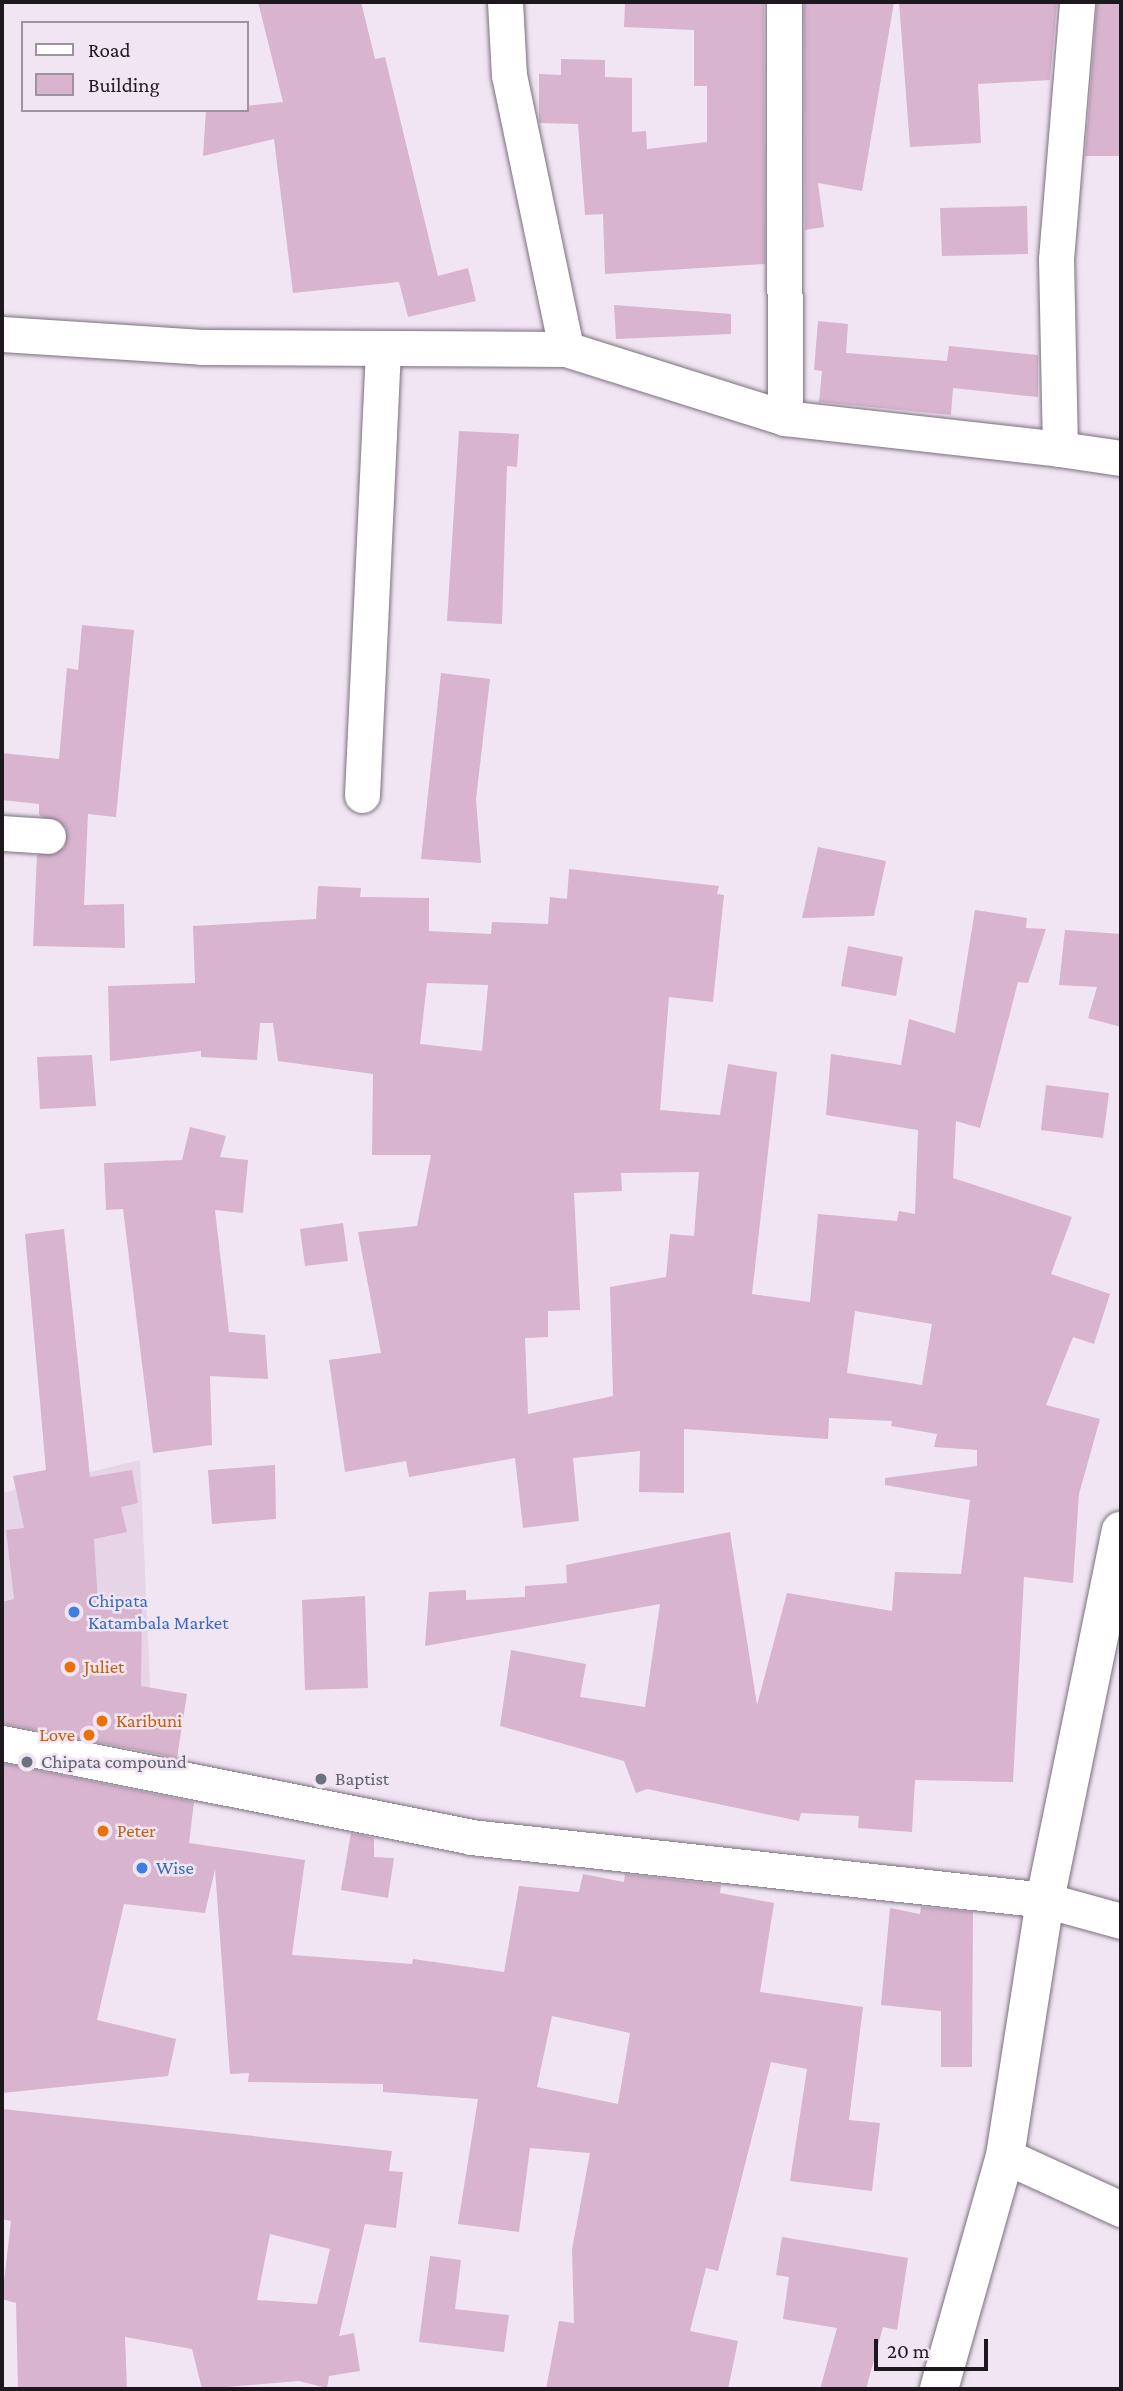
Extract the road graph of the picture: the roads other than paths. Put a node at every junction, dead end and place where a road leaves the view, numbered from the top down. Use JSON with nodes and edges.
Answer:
{"nodes":[{"id":1,"x":505,"y":2,"type":"edge"},
{"id":2,"x":784,"y":2,"type":"edge"},
{"id":3,"x":1077,"y":2,"type":"edge"},
{"id":4,"x":2,"y":334,"type":"edge"},
{"id":5,"x":383,"y":349,"type":"junction"},
{"id":6,"x":566,"y":349,"type":"junction"},
{"id":7,"x":785,"y":418,"type":"junction"},
{"id":8,"x":1060,"y":449,"type":"junction"},
{"id":9,"x":1121,"y":458,"type":"edge"},
{"id":10,"x":362,"y":795,"type":"dead end"},
{"id":11,"x":2,"y":833,"type":"edge"},
{"id":12,"x":48,"y":836,"type":"dead end"},
{"id":13,"x":1121,"y":1531,"type":"edge"},
{"id":14,"x":2,"y":1743,"type":"edge"},
{"id":15,"x":1045,"y":1900,"type":"junction"},
{"id":16,"x":1121,"y":1921,"type":"edge"},
{"id":17,"x":1005,"y":2156,"type":"junction"},
{"id":18,"x":1121,"y":2209,"type":"edge"},
{"id":19,"x":939,"y":2389,"type":"edge"}],
"edges":[{"from":1,"to":6,"type":"street"},
{"from":2,"to":7,"type":"street"},
{"from":3,"to":8,"type":"street"},
{"from":4,"to":5,"type":"street"},
{"from":5,"to":6,"type":"street"},
{"from":5,"to":10,"type":"street"},
{"from":6,"to":7,"type":"street"},
{"from":7,"to":8,"type":"street"},
{"from":8,"to":9,"type":"street"},
{"from":11,"to":12,"type":"street"},
{"from":13,"to":15,"type":"street"},
{"from":14,"to":15,"type":"street"},
{"from":15,"to":16,"type":"street"},
{"from":15,"to":17,"type":"street"},
{"from":17,"to":18,"type":"street"},
{"from":17,"to":19,"type":"street"}]}
